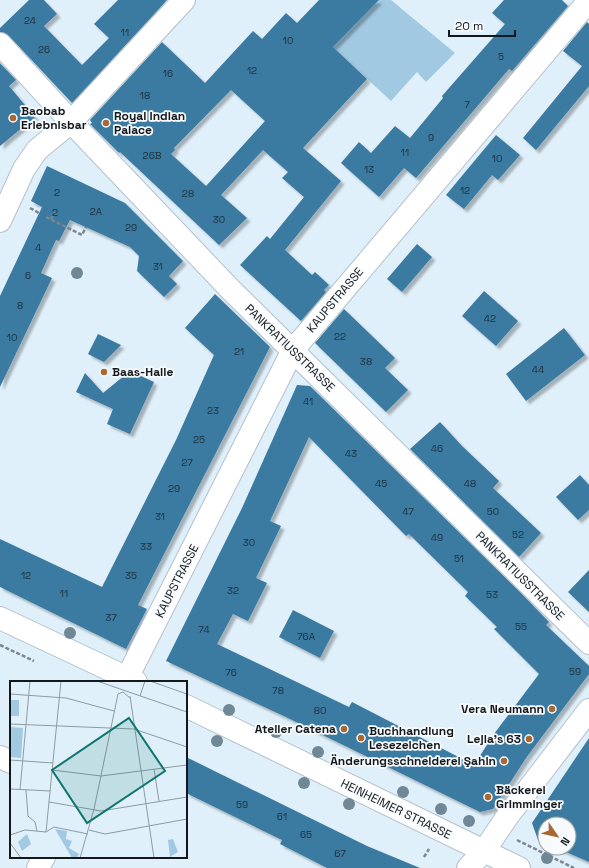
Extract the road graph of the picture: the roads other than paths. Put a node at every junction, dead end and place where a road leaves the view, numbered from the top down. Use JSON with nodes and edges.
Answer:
{"nodes":[{"id":1,"x":184,"y":0,"type":"edge"},
{"id":2,"x":586,"y":3,"type":"edge"},
{"id":3,"x":0,"y":44,"type":"edge"},
{"id":4,"x":71,"y":122,"type":"junction"},
{"id":5,"x":0,"y":221,"type":"edge"},
{"id":6,"x":293,"y":350,"type":"junction"},
{"id":7,"x":0,"y":618,"type":"edge"},
{"id":8,"x":589,"y":643,"type":"edge"},
{"id":9,"x":129,"y":681,"type":"edge"},
{"id":10,"x":187,"y":706,"type":"edge"},
{"id":11,"x":589,"y":710,"type":"edge"},
{"id":12,"x":0,"y":757,"type":"edge"},
{"id":13,"x":10,"y":762,"type":"edge"},
{"id":14,"x":484,"y":851,"type":"junction"},
{"id":15,"x":43,"y":858,"type":"edge"},
{"id":16,"x":38,"y":868,"type":"edge"},
{"id":17,"x":468,"y":868,"type":"edge"},
{"id":18,"x":520,"y":868,"type":"edge"}],
"edges":[{"from":1,"to":4,"type":"street"},
{"from":2,"to":6,"type":"street","name":"KAUPSTRASSE"},
{"from":3,"to":4,"type":"street","name":"PANKRATIUSSTRASSE"},
{"from":4,"to":5,"type":"street"},
{"from":4,"to":6,"type":"street","name":"PANKRATIUSSTRASSE"},
{"from":6,"to":8,"type":"street","name":"PANKRATIUSSTRASSE"},
{"from":6,"to":9,"type":"street","name":"KAUPSTRASSE"},
{"from":7,"to":9,"type":"street"},
{"from":10,"to":14,"type":"street","name":"HEINHEIMER STRASSE"},
{"from":11,"to":14,"type":"street"},
{"from":12,"to":13,"type":"street"},
{"from":14,"to":17,"type":"street"},
{"from":14,"to":18,"type":"street","name":"HEINHEIMER STRASSE"},
{"from":15,"to":16,"type":"street"}]}
